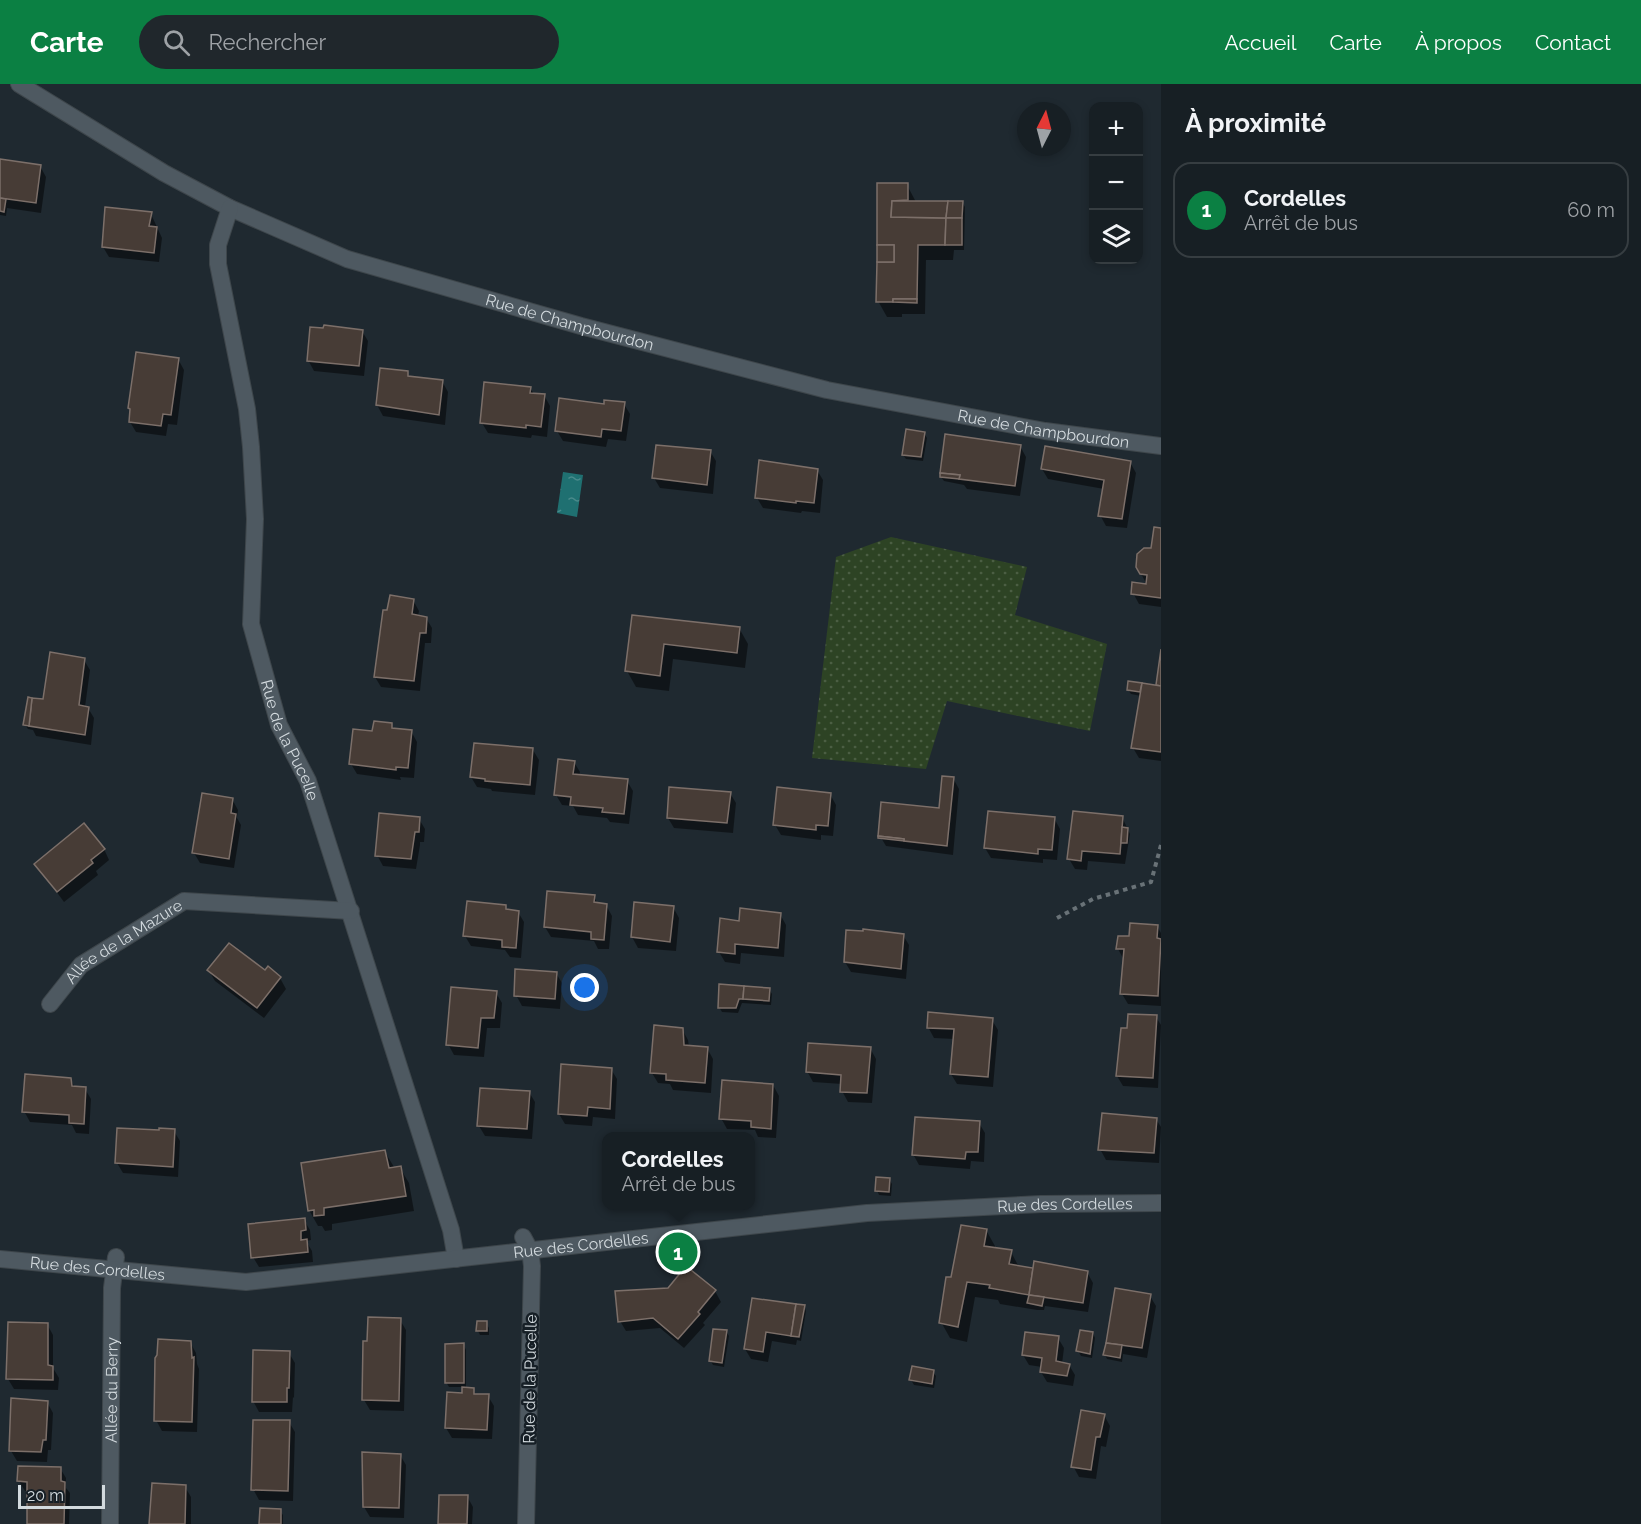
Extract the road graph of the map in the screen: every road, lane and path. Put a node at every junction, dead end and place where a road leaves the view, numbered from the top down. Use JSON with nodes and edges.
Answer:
{"nodes":[{"id":1,"x":20,"y":84,"type":"edge"},
{"id":2,"x":230,"y":208,"type":"junction"},
{"id":3,"x":1161,"y":446,"type":"edge"},
{"id":4,"x":1161,"y":845,"type":"edge"},
{"id":5,"x":351,"y":912,"type":"junction"},
{"id":6,"x":1057,"y":918,"type":"dead end"},
{"id":7,"x":50,"y":1004,"type":"dead end"},
{"id":8,"x":1161,"y":1203,"type":"edge"},
{"id":9,"x":526,"y":1243,"type":"junction"},
{"id":10,"x":0,"y":1259,"type":"edge"},
{"id":11,"x":456,"y":1259,"type":"junction"},
{"id":12,"x":115,"y":1264,"type":"junction"},
{"id":13,"x":110,"y":1524,"type":"edge"},
{"id":14,"x":526,"y":1524,"type":"edge"}],
"edges":[{"from":1,"to":2,"type":"street","name":"Rue de Champbourdon"},
{"from":2,"to":3,"type":"street","name":"Rue de Champbourdon"},
{"from":2,"to":5,"type":"street","name":"Rue de la Pucelle"},
{"from":4,"to":6,"type":"path"},
{"from":5,"to":7,"type":"street","name":"Allée de la Mazure"},
{"from":5,"to":11,"type":"street","name":"Rue de la Pucelle"},
{"from":8,"to":9,"type":"street","name":"Rue des Cordelles"},
{"from":9,"to":11,"type":"street","name":"Rue des Cordelles"},
{"from":9,"to":14,"type":"street","name":"Rue de la Pucelle"},
{"from":10,"to":12,"type":"street","name":"Rue des Cordelles"},
{"from":11,"to":12,"type":"street","name":"Rue des Cordelles"},
{"from":12,"to":13,"type":"street","name":"Allée du Berry"}]}
